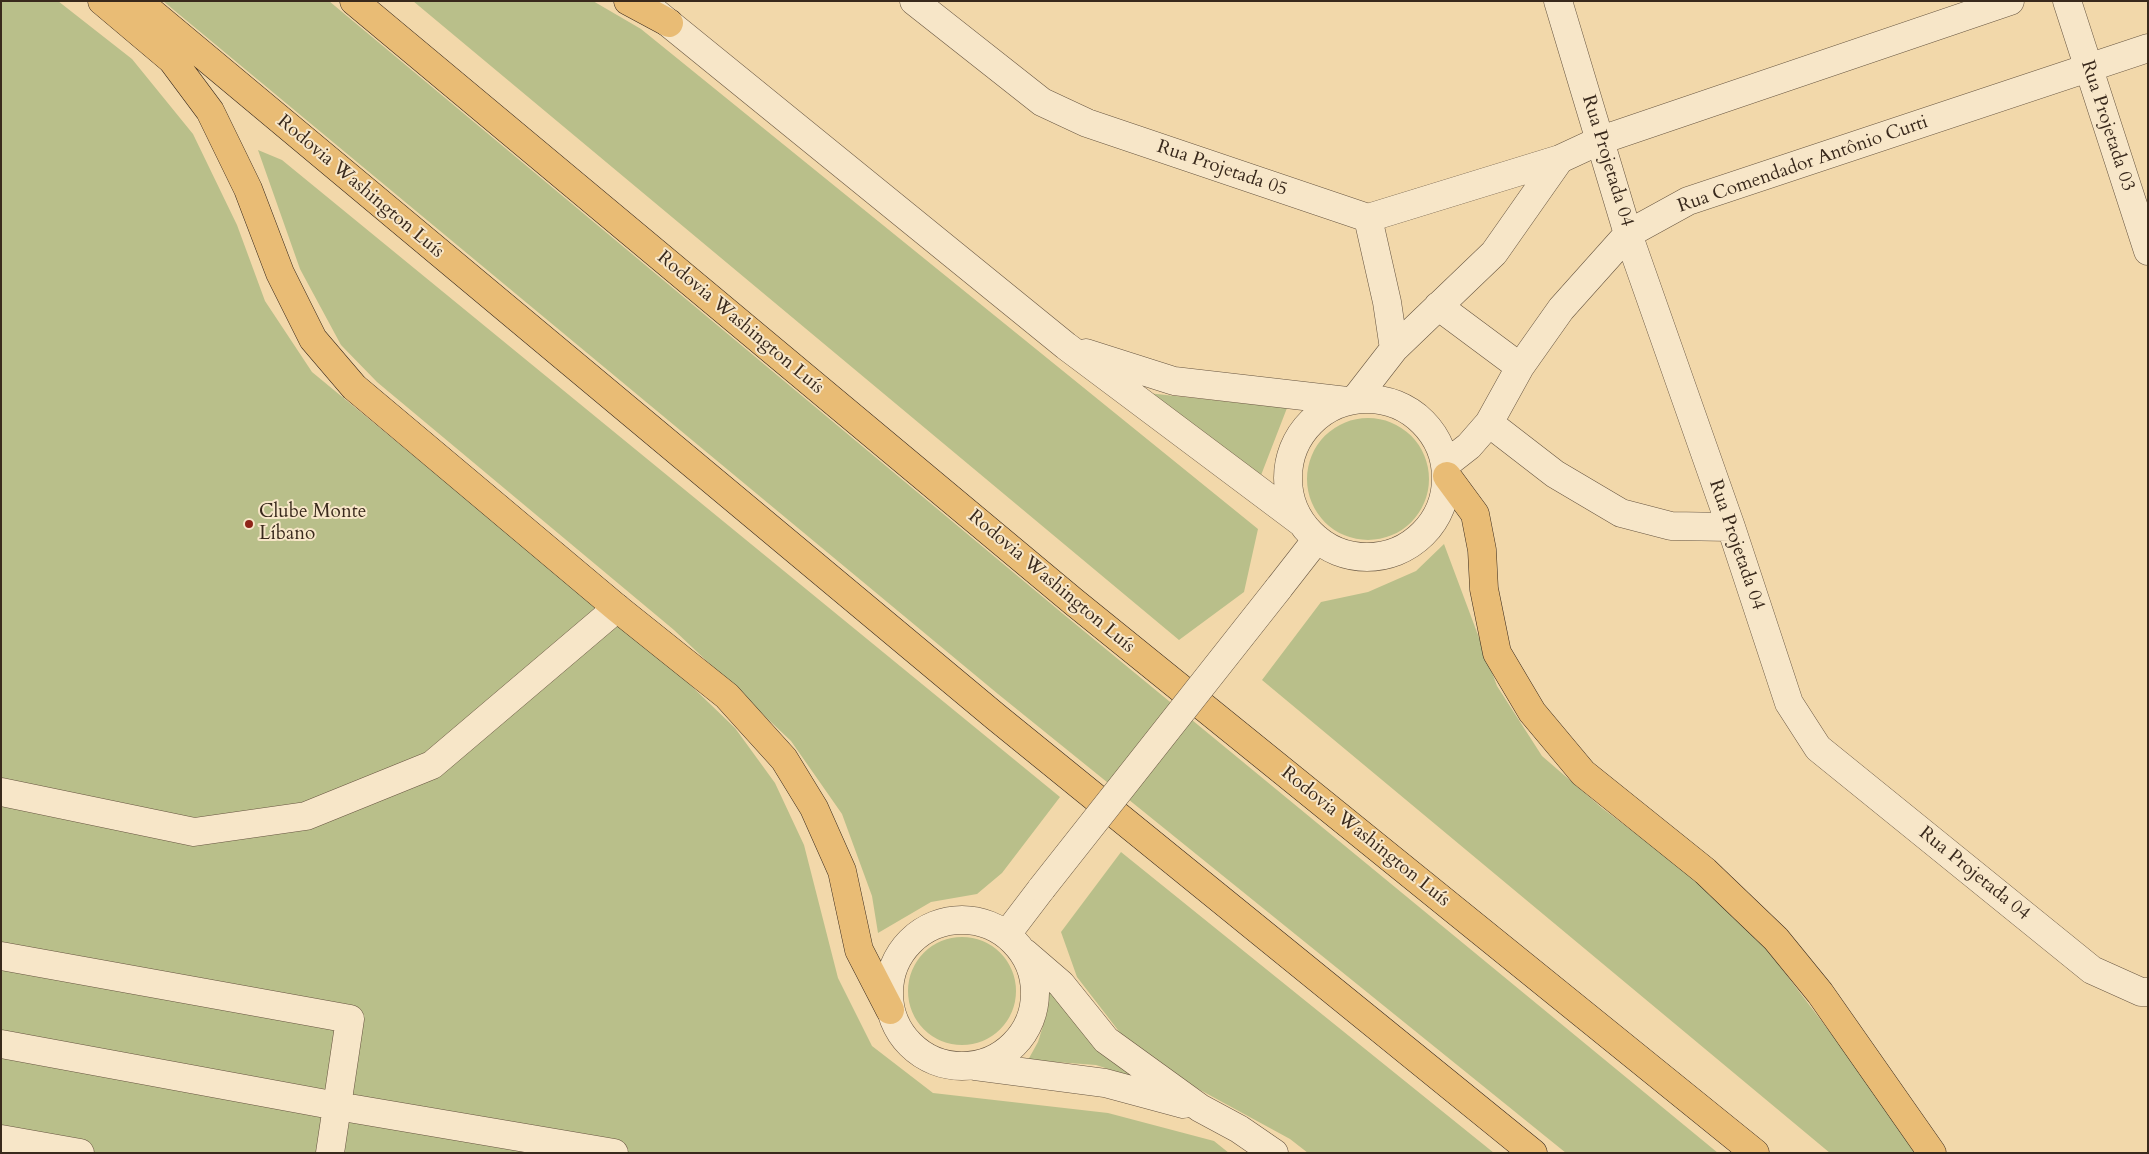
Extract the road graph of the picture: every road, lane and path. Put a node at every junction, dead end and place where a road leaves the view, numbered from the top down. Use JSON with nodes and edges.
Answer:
{"nodes":[{"id":1,"x":102,"y":1,"type":"edge"},
{"id":2,"x":138,"y":1,"type":"edge"},
{"id":3,"x":354,"y":1,"type":"edge"},
{"id":4,"x":628,"y":1,"type":"edge"},
{"id":5,"x":642,"y":1,"type":"edge"},
{"id":6,"x":914,"y":1,"type":"edge"},
{"id":7,"x":1558,"y":1,"type":"edge"},
{"id":8,"x":2010,"y":1,"type":"edge"},
{"id":9,"x":2067,"y":1,"type":"edge"},
{"id":10,"x":669,"y":23,"type":"junction"},
{"id":11,"x":2148,"y":48,"type":"edge"},
{"id":12,"x":2089,"y":68,"type":"junction"},
{"id":13,"x":1602,"y":140,"type":"junction"},
{"id":14,"x":1560,"y":159,"type":"junction"},
{"id":15,"x":1478,"y":184,"type":"junction"},
{"id":16,"x":1523,"y":212,"type":"junction"},
{"id":17,"x":1368,"y":218,"type":"junction"},
{"id":18,"x":1628,"y":234,"type":"junction"},
{"id":19,"x":2148,"y":251,"type":"edge"},
{"id":20,"x":1438,"y":306,"type":"junction"},
{"id":21,"x":1066,"y":346,"type":"junction"},
{"id":22,"x":1394,"y":348,"type":"junction"},
{"id":23,"x":1520,"y":367,"type":"junction"},
{"id":24,"x":1351,"y":400,"type":"junction"},
{"id":25,"x":1490,"y":423,"type":"junction"},
{"id":26,"x":1446,"y":470,"type":"junction"},
{"id":27,"x":1731,"y":528,"type":"junction"},
{"id":28,"x":1310,"y":531,"type":"junction"},
{"id":29,"x":617,"y":608,"type":"junction"},
{"id":30,"x":1,"y":792,"type":"edge"},
{"id":31,"x":1013,"y":942,"type":"junction"},
{"id":32,"x":1,"y":956,"type":"edge"},
{"id":33,"x":2148,"y":992,"type":"edge"},
{"id":34,"x":890,"y":1010,"type":"junction"},
{"id":35,"x":1,"y":1044,"type":"edge"},
{"id":36,"x":973,"y":1066,"type":"junction"},
{"id":37,"x":337,"y":1106,"type":"junction"},
{"id":38,"x":1200,"y":1108,"type":"junction"},
{"id":39,"x":1,"y":1139,"type":"edge"},
{"id":40,"x":80,"y":1153,"type":"edge"},
{"id":41,"x":330,"y":1153,"type":"edge"},
{"id":42,"x":614,"y":1153,"type":"edge"},
{"id":43,"x":1274,"y":1153,"type":"edge"},
{"id":44,"x":1533,"y":1153,"type":"edge"},
{"id":45,"x":1756,"y":1153,"type":"edge"},
{"id":46,"x":1932,"y":1153,"type":"edge"}],
"edges":[{"from":1,"to":29,"type":"highway"},
{"from":2,"to":44,"type":"highway","name":"Rodovia Washington Luís"},
{"from":3,"to":45,"type":"highway","name":"Rodovia Washington Luís"},
{"from":4,"to":10,"type":"highway"},
{"from":5,"to":10,"type":"street"},
{"from":6,"to":17,"type":"street","name":"Rua Projetada 05"},
{"from":7,"to":13,"type":"street","name":"Rua Projetada 04"},
{"from":8,"to":13,"type":"street"},
{"from":9,"to":12,"type":"street","name":"Rua Projetada 03"},
{"from":10,"to":21,"type":"street"},
{"from":11,"to":12,"type":"street","name":"Rua Comendador Antônio Curti"},
{"from":12,"to":18,"type":"street","name":"Rua Comendador Antônio Curti"},
{"from":12,"to":19,"type":"street","name":"Rua Projetada 03"},
{"from":13,"to":14,"type":"street"},
{"from":13,"to":18,"type":"street","name":"Rua Projetada 04"},
{"from":14,"to":15,"type":"street"},
{"from":14,"to":16,"type":"street"},
{"from":15,"to":16,"type":"street"},
{"from":15,"to":17,"type":"street"},
{"from":16,"to":20,"type":"street"},
{"from":17,"to":22,"type":"street"},
{"from":18,"to":23,"type":"street","name":"Rua Comendador Antônio Curti"},
{"from":18,"to":27,"type":"street","name":"Rua Projetada 04"},
{"from":20,"to":22,"type":"street"},
{"from":20,"to":23,"type":"street"},
{"from":21,"to":24,"type":"street"},
{"from":21,"to":28,"type":"street"},
{"from":22,"to":24,"type":"street"},
{"from":23,"to":25,"type":"street","name":"Rua Comendador Antônio Curti"},
{"from":24,"to":26,"type":"street"},
{"from":24,"to":28,"type":"street"},
{"from":25,"to":26,"type":"street","name":"Rua Comendador Antônio Curti"},
{"from":25,"to":27,"type":"street"},
{"from":26,"to":28,"type":"street"},
{"from":26,"to":46,"type":"highway"},
{"from":27,"to":33,"type":"street","name":"Rua Projetada 04"},
{"from":28,"to":31,"type":"street","bridge":true},
{"from":29,"to":30,"type":"street"},
{"from":29,"to":34,"type":"highway"},
{"from":31,"to":34,"type":"street"},
{"from":31,"to":36,"type":"street"},
{"from":31,"to":38,"type":"street"},
{"from":32,"to":37,"type":"street"},
{"from":34,"to":36,"type":"street"},
{"from":35,"to":37,"type":"street"},
{"from":36,"to":38,"type":"street"},
{"from":37,"to":41,"type":"street"},
{"from":37,"to":42,"type":"street"},
{"from":38,"to":43,"type":"street"},
{"from":39,"to":40,"type":"street"}]}
